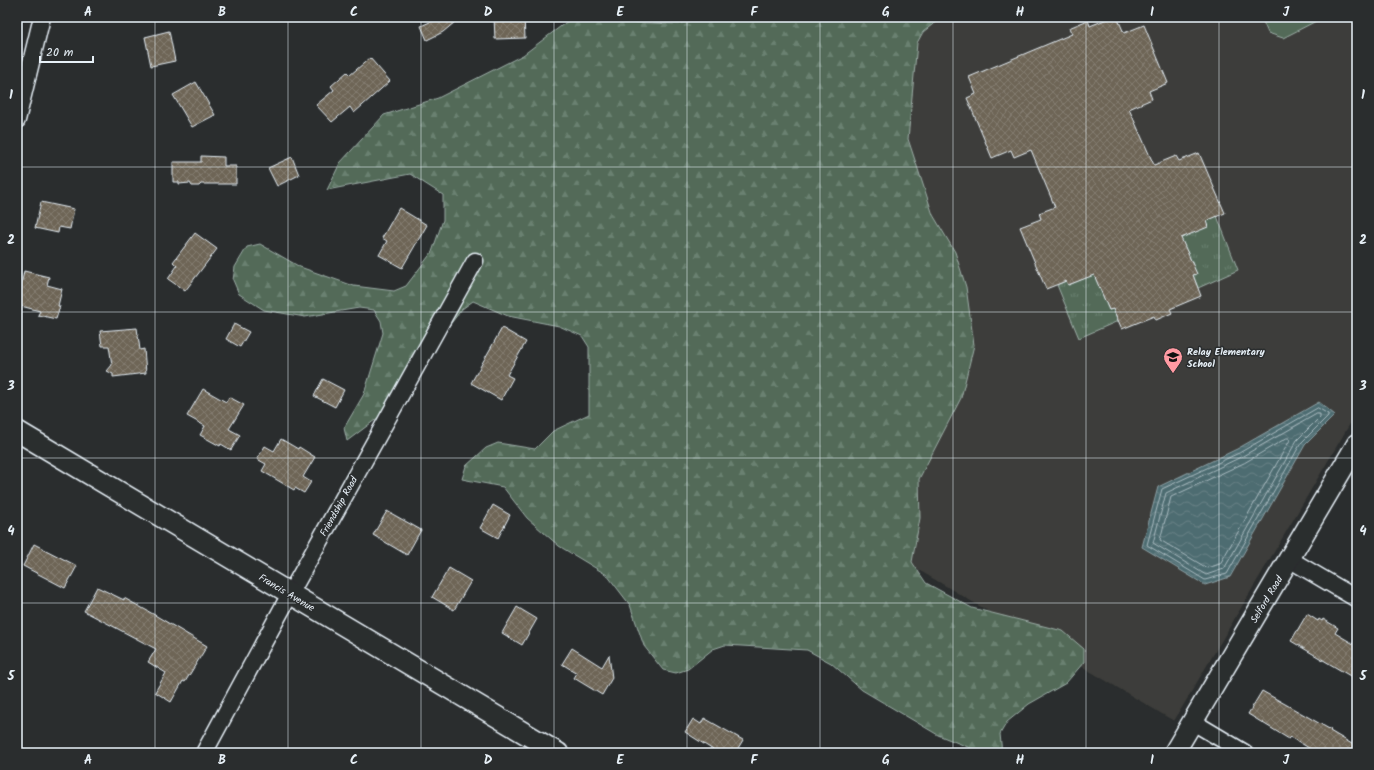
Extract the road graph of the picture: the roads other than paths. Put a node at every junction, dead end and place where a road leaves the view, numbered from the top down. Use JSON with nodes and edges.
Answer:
{"nodes":[{"id":1,"x":42,"y":17,"type":"edge"},
{"id":2,"x":17,"y":120,"type":"edge"},
{"id":3,"x":475,"y":261,"type":"dead end"},
{"id":4,"x":17,"y":431,"type":"edge"},
{"id":5,"x":1357,"y":444,"type":"edge"},
{"id":6,"x":1289,"y":559,"type":"junction"},
{"id":7,"x":290,"y":594,"type":"junction"},
{"id":8,"x":1357,"y":599,"type":"edge"},
{"id":9,"x":1193,"y":722,"type":"junction"},
{"id":10,"x":204,"y":753,"type":"edge"},
{"id":11,"x":558,"y":753,"type":"edge"},
{"id":12,"x":1174,"y":753,"type":"edge"},
{"id":13,"x":1245,"y":753,"type":"edge"}],
"edges":[{"from":1,"to":2,"type":"street"},
{"from":3,"to":7,"type":"street","name":"Friendship Road"},
{"from":4,"to":7,"type":"street","name":"Francis Avenue"},
{"from":5,"to":6,"type":"street","name":"Selford Road"},
{"from":6,"to":8,"type":"street"},
{"from":6,"to":9,"type":"street","name":"Selford Road"},
{"from":7,"to":10,"type":"street","name":"Friendship Road"},
{"from":7,"to":11,"type":"street","name":"Francis Avenue"},
{"from":9,"to":12,"type":"street","name":"Selford Road"},
{"from":9,"to":13,"type":"street"}]}
